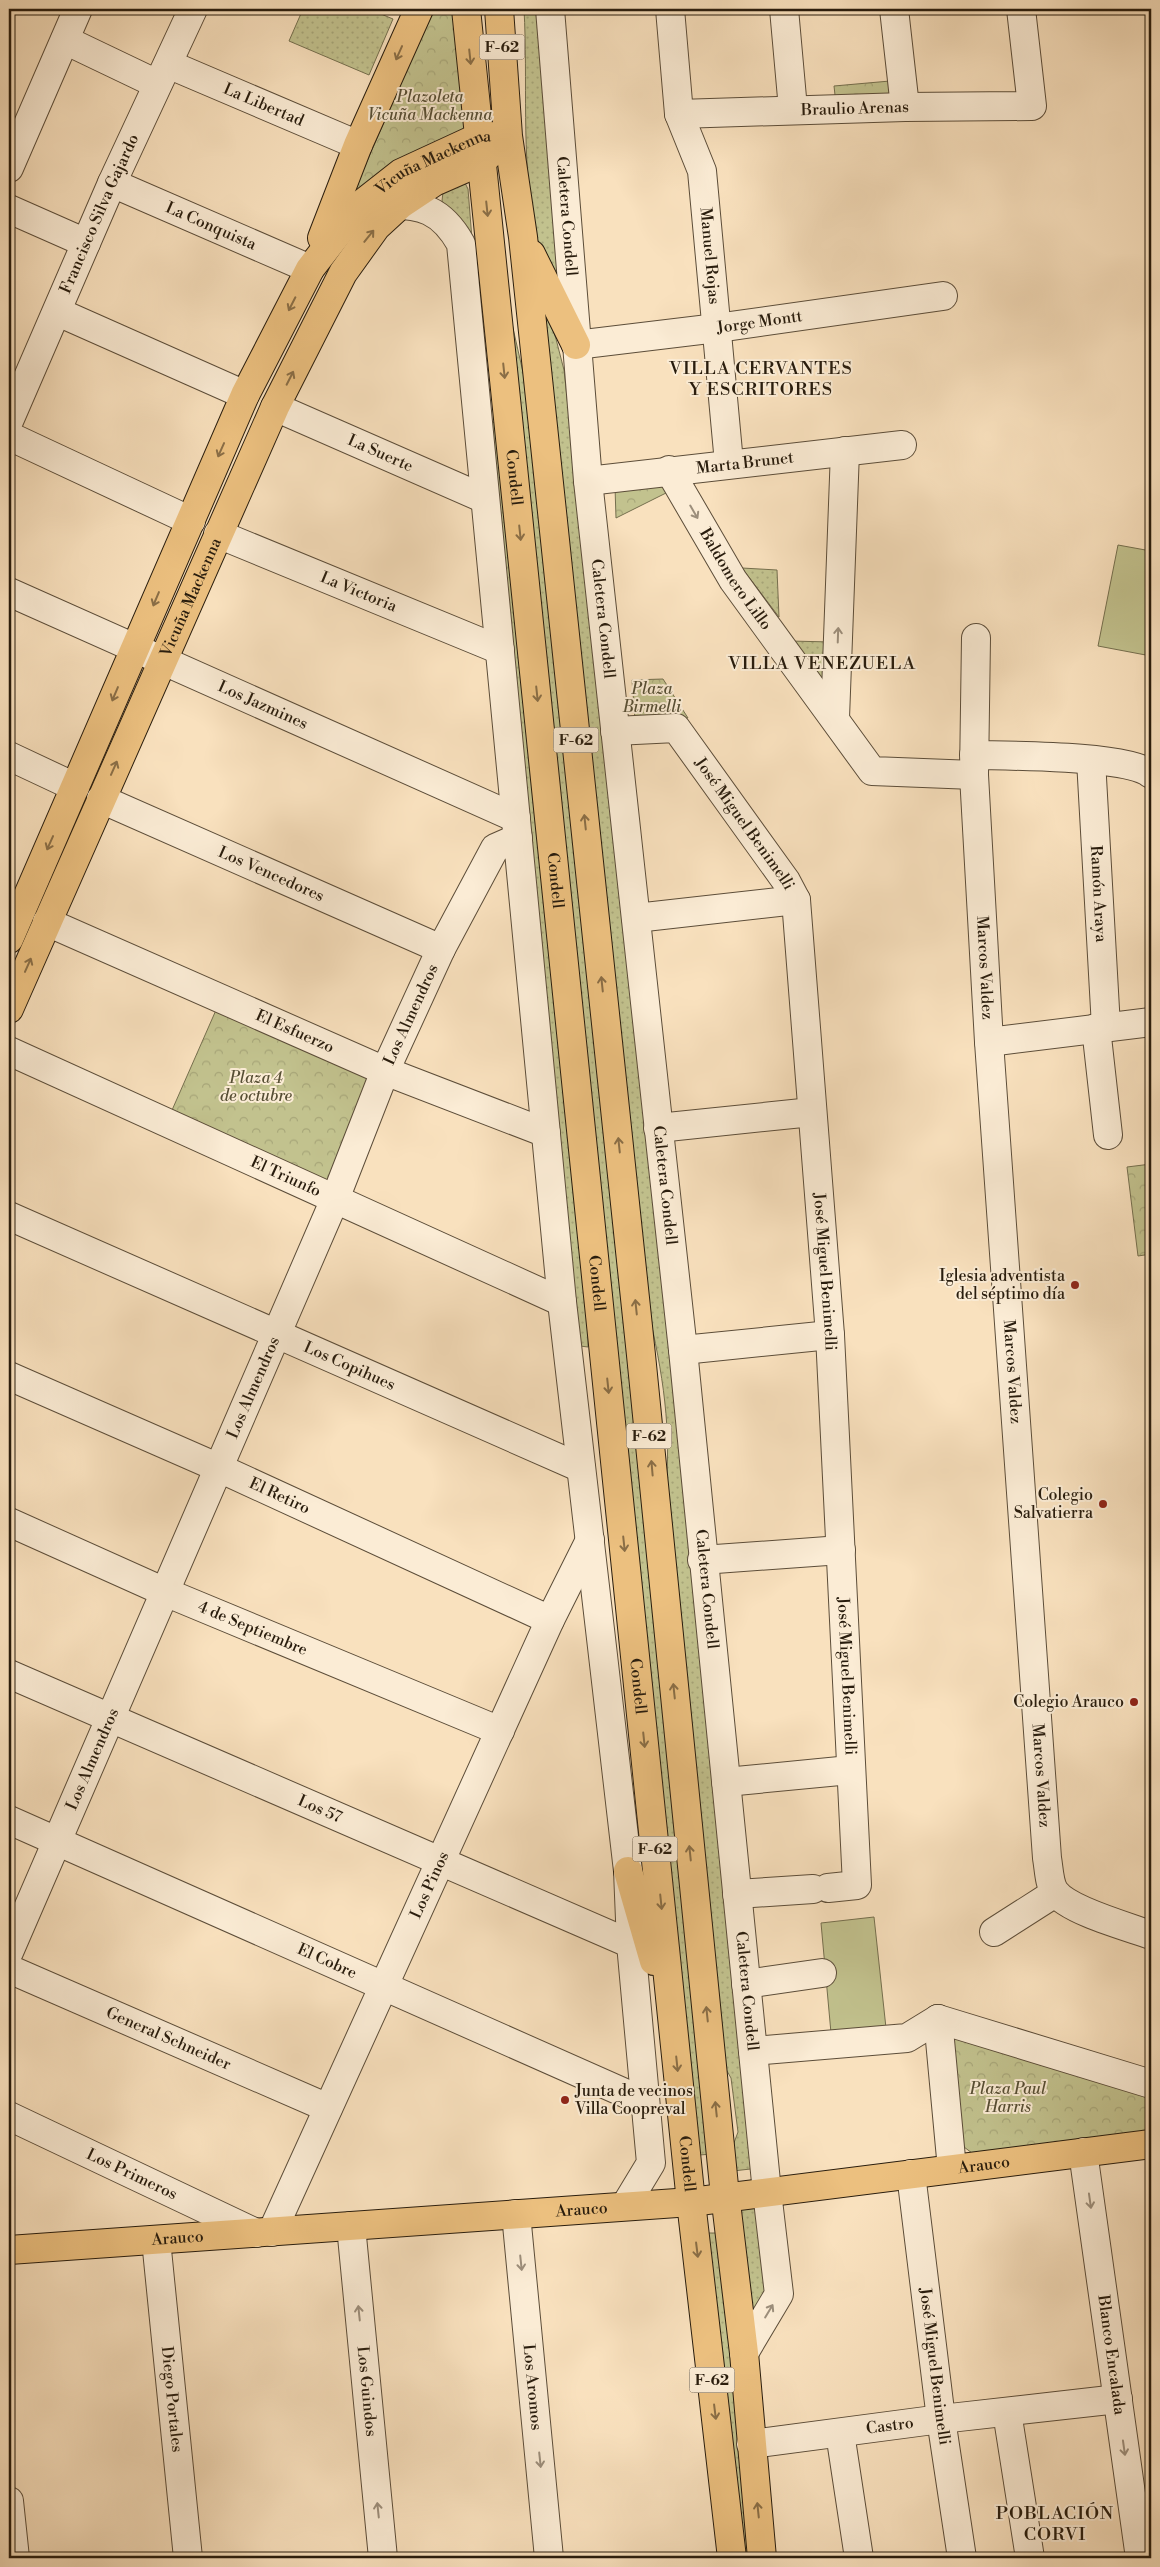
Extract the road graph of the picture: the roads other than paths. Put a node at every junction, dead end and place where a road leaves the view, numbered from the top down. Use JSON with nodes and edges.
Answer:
{"nodes":[{"id":1,"x":78,"y":9,"type":"edge"},
{"id":2,"x":193,"y":9,"type":"edge"},
{"id":3,"x":418,"y":9,"type":"edge"},
{"id":4,"x":466,"y":9,"type":"edge"},
{"id":5,"x":499,"y":9,"type":"edge"},
{"id":6,"x":550,"y":9,"type":"edge"},
{"id":7,"x":670,"y":9,"type":"edge"},
{"id":8,"x":784,"y":9,"type":"edge"},
{"id":9,"x":894,"y":9,"type":"edge"},
{"id":10,"x":1021,"y":9,"type":"edge"},
{"id":11,"x":65,"y":40,"type":"junction"},
{"id":12,"x":163,"y":74,"type":"junction"},
{"id":13,"x":905,"y":107,"type":"junction"},
{"id":14,"x":792,"y":109,"type":"junction"},
{"id":15,"x":679,"y":114,"type":"junction"},
{"id":16,"x":508,"y":136,"type":"junction"},
{"id":17,"x":358,"y":145,"type":"junction"},
{"id":18,"x":480,"y":149,"type":"junction"},
{"id":19,"x":9,"y":168,"type":"edge"},
{"id":20,"x":112,"y":183,"type":"junction"},
{"id":21,"x":402,"y":204,"type":"junction"},
{"id":22,"x":359,"y":206,"type":"junction"},
{"id":23,"x":9,"y":209,"type":"edge"},
{"id":24,"x":523,"y":237,"type":"junction"},
{"id":25,"x":86,"y":244,"type":"junction"},
{"id":26,"x":310,"y":269,"type":"junction"},
{"id":27,"x":943,"y":296,"type":"dead end"},
{"id":28,"x":58,"y":312,"type":"junction"},
{"id":29,"x":717,"y":328,"type":"junction"},
{"id":30,"x":576,"y":345,"type":"junction"},
{"id":31,"x":246,"y":395,"type":"junction"},
{"id":32,"x":275,"y":407,"type":"junction"},
{"id":33,"x":11,"y":408,"type":"edge"},
{"id":34,"x":9,"y":436,"type":"edge"},
{"id":35,"x":902,"y":445,"type":"dead end"},
{"id":36,"x":845,"y":451,"type":"junction"},
{"id":37,"x":729,"y":463,"type":"junction"},
{"id":38,"x":669,"y":470,"type":"junction"},
{"id":39,"x":588,"y":481,"type":"junction"},
{"id":40,"x":485,"y":499,"type":"junction"},
{"id":41,"x":190,"y":521,"type":"junction"},
{"id":42,"x":218,"y":534,"type":"junction"},
{"id":43,"x":9,"y":592,"type":"edge"},
{"id":44,"x":976,"y":638,"type":"dead end"},
{"id":45,"x":135,"y":649,"type":"junction"},
{"id":46,"x":500,"y":650,"type":"junction"},
{"id":47,"x":161,"y":661,"type":"junction"},
{"id":48,"x":835,"y":718,"type":"junction"},
{"id":49,"x":615,"y":731,"type":"junction"},
{"id":50,"x":9,"y":756,"type":"edge"},
{"id":51,"x":1091,"y":760,"type":"junction"},
{"id":52,"x":974,"y":765,"type":"junction"},
{"id":53,"x":1151,"y":774,"type":"edge"},
{"id":54,"x":75,"y":787,"type":"junction"},
{"id":55,"x":101,"y":798,"type":"junction"},
{"id":56,"x":517,"y":828,"type":"junction"},
{"id":57,"x":796,"y":900,"type":"junction"},
{"id":58,"x":15,"y":907,"type":"edge"},
{"id":59,"x":636,"y":918,"type":"junction"},
{"id":60,"x":47,"y":922,"type":"junction"},
{"id":61,"x":9,"y":939,"type":"edge"},
{"id":62,"x":442,"y":949,"type":"junction"},
{"id":63,"x":9,"y":1009,"type":"edge"},
{"id":64,"x":1151,"y":1022,"type":"edge"},
{"id":65,"x":1101,"y":1028,"type":"junction"},
{"id":66,"x":989,"y":1042,"type":"junction"},
{"id":67,"x":9,"y":1051,"type":"edge"},
{"id":68,"x":384,"y":1070,"type":"junction"},
{"id":69,"x":812,"y":1112,"type":"junction"},
{"id":70,"x":658,"y":1128,"type":"junction"},
{"id":71,"x":546,"y":1133,"type":"junction"},
{"id":72,"x":1108,"y":1135,"type":"dead end"},
{"id":73,"x":335,"y":1199,"type":"junction"},
{"id":74,"x":9,"y":1216,"type":"edge"},
{"id":75,"x":562,"y":1302,"type":"junction"},
{"id":76,"x":277,"y":1332,"type":"junction"},
{"id":77,"x":830,"y":1336,"type":"junction"},
{"id":78,"x":683,"y":1350,"type":"junction"},
{"id":79,"x":9,"y":1376,"type":"edge"},
{"id":80,"x":218,"y":1468,"type":"junction"},
{"id":81,"x":580,"y":1468,"type":"junction"},
{"id":82,"x":9,"y":1522,"type":"edge"},
{"id":83,"x":590,"y":1540,"type":"junction"},
{"id":84,"x":841,"y":1550,"type":"junction"},
{"id":85,"x":702,"y":1560,"type":"junction"},
{"id":86,"x":165,"y":1592,"type":"junction"},
{"id":87,"x":550,"y":1620,"type":"junction"},
{"id":88,"x":9,"y":1674,"type":"edge"},
{"id":89,"x":111,"y":1720,"type":"junction"},
{"id":90,"x":500,"y":1730,"type":"junction"},
{"id":91,"x":850,"y":1770,"type":"junction"},
{"id":92,"x":726,"y":1782,"type":"junction"},
{"id":93,"x":9,"y":1820,"type":"edge"},
{"id":94,"x":56,"y":1840,"type":"junction"},
{"id":95,"x":440,"y":1861,"type":"junction"},
{"id":96,"x":628,"y":1871,"type":"junction"},
{"id":97,"x":1055,"y":1893,"type":"junction"},
{"id":98,"x":737,"y":1894,"type":"junction"},
{"id":99,"x":994,"y":1932,"type":"dead end"},
{"id":100,"x":1151,"y":1935,"type":"edge"},
{"id":101,"x":631,"y":1944,"type":"junction"},
{"id":102,"x":9,"y":1952,"type":"edge"},
{"id":103,"x":9,"y":1969,"type":"edge"},
{"id":104,"x":822,"y":1973,"type":"dead end"},
{"id":105,"x":746,"y":1984,"type":"junction"},
{"id":106,"x":382,"y":1985,"type":"junction"},
{"id":107,"x":938,"y":2019,"type":"junction"},
{"id":108,"x":674,"y":2029,"type":"junction"},
{"id":109,"x":753,"y":2051,"type":"junction"},
{"id":110,"x":1151,"y":2084,"type":"edge"},
{"id":111,"x":645,"y":2102,"type":"junction"},
{"id":112,"x":328,"y":2108,"type":"junction"},
{"id":113,"x":9,"y":2116,"type":"edge"},
{"id":114,"x":1151,"y":2144,"type":"edge"},
{"id":115,"x":1083,"y":2152,"type":"junction"},
{"id":116,"x":952,"y":2169,"type":"junction"},
{"id":117,"x":911,"y":2174,"type":"junction"},
{"id":118,"x":767,"y":2192,"type":"junction"},
{"id":119,"x":725,"y":2198,"type":"junction"},
{"id":120,"x":691,"y":2202,"type":"junction"},
{"id":121,"x":625,"y":2206,"type":"junction"},
{"id":122,"x":516,"y":2214,"type":"junction"},
{"id":123,"x":351,"y":2226,"type":"junction"},
{"id":124,"x":264,"y":2232,"type":"junction"},
{"id":125,"x":156,"y":2240,"type":"junction"},
{"id":126,"x":9,"y":2250,"type":"edge"},
{"id":127,"x":744,"y":2353,"type":"junction"},
{"id":128,"x":1118,"y":2400,"type":"junction"},
{"id":129,"x":1007,"y":2412,"type":"junction"},
{"id":130,"x":940,"y":2419,"type":"junction"},
{"id":131,"x":840,"y":2432,"type":"junction"},
{"id":132,"x":751,"y":2444,"type":"junction"},
{"id":133,"x":9,"y":2501,"type":"edge"},
{"id":134,"x":14,"y":2558,"type":"edge"},
{"id":135,"x":188,"y":2558,"type":"edge"},
{"id":136,"x":383,"y":2558,"type":"edge"},
{"id":137,"x":549,"y":2558,"type":"edge"},
{"id":138,"x":732,"y":2558,"type":"edge"},
{"id":139,"x":762,"y":2558,"type":"edge"},
{"id":140,"x":859,"y":2558,"type":"edge"},
{"id":141,"x":962,"y":2558,"type":"edge"},
{"id":142,"x":1030,"y":2558,"type":"edge"},
{"id":143,"x":1140,"y":2558,"type":"edge"}],
"edges":[{"from":1,"to":11,"type":"street"},
{"from":2,"to":12,"type":"street","name":"Francisco Silva Gajardo"},
{"from":3,"to":17,"type":"main road","one_way":true},
{"from":4,"to":18,"type":"main road","name":"Condell","number":"F-62","one_way":true},
{"from":5,"to":16,"type":"main road","name":"Condell","number":"F-62"},
{"from":6,"to":30,"type":"street","name":"Caletera Condell"},
{"from":7,"to":15,"type":"street","name":"Manuel Rojas"},
{"from":8,"to":14,"type":"street"},
{"from":9,"to":13,"type":"street"},
{"from":10,"to":13,"type":"street","name":"Braulio Arenas"},
{"from":11,"to":12,"type":"street","name":"La Libertad"},
{"from":11,"to":19,"type":"street"},
{"from":12,"to":17,"type":"street","name":"La Libertad"},
{"from":12,"to":20,"type":"street","name":"Francisco Silva Gajardo"},
{"from":13,"to":14,"type":"street","name":"Braulio Arenas"},
{"from":14,"to":15,"type":"street","name":"Braulio Arenas"},
{"from":15,"to":29,"type":"street","name":"Manuel Rojas"},
{"from":16,"to":18,"type":"main road","name":"Vicuña Mackenna"},
{"from":16,"to":24,"type":"main road","name":"Condell","number":"F-62"},
{"from":17,"to":26,"type":"main road"},
{"from":18,"to":21,"type":"main road","name":"Vicuña Mackenna"},
{"from":18,"to":22,"type":"main road","name":"Vicuña Mackenna"},
{"from":18,"to":108,"type":"main road","name":"Condell","number":"F-62","one_way":true},
{"from":20,"to":25,"type":"street","name":"Francisco Silva Gajardo"},
{"from":20,"to":26,"type":"street","name":"La Conquista"},
{"from":21,"to":22,"type":"street","name":"Vicuña Mackenna"},
{"from":32,"to":21,"type":"main road","name":"Vicuña Mackenna","one_way":true},
{"from":21,"to":40,"type":"street"},
{"from":22,"to":26,"type":"main road","name":"Vicuña Mackenna"},
{"from":23,"to":25,"type":"street"},
{"from":24,"to":30,"type":"main road"},
{"from":119,"to":24,"type":"main road","name":"Condell","number":"F-62","one_way":true},
{"from":25,"to":28,"type":"street","name":"Francisco Silva Gajardo"},
{"from":26,"to":31,"type":"main road","name":"Vicuña Mackenna","one_way":true},
{"from":27,"to":29,"type":"street","name":"Jorge Montt"},
{"from":28,"to":31,"type":"street"},
{"from":28,"to":33,"type":"street","name":"Francisco Silva Gajardo"},
{"from":29,"to":30,"type":"street","name":"Jorge Montt"},
{"from":29,"to":37,"type":"street","name":"Manuel Rojas"},
{"from":30,"to":39,"type":"street","name":"Caletera Condell"},
{"from":31,"to":41,"type":"main road","name":"Vicuña Mackenna","one_way":true},
{"from":32,"to":40,"type":"street","name":"La Suerte"},
{"from":32,"to":42,"type":"main road","name":"Vicuña Mackenna"},
{"from":34,"to":41,"type":"street"},
{"from":35,"to":36,"type":"street","name":"Marta Brunet"},
{"from":36,"to":37,"type":"street","name":"Marta Brunet"},
{"from":48,"to":36,"type":"street","one_way":true},
{"from":37,"to":38,"type":"street","name":"Marta Brunet"},
{"from":38,"to":39,"type":"street","name":"Marta Brunet"},
{"from":38,"to":48,"type":"street","name":"Baldomero Lillo","one_way":true},
{"from":39,"to":49,"type":"street","name":"Caletera Condell"},
{"from":40,"to":46,"type":"street"},
{"from":41,"to":45,"type":"main road","name":"Vicuña Mackenna","one_way":true},
{"from":42,"to":46,"type":"street","name":"La Victoria"},
{"from":42,"to":47,"type":"main road","name":"Vicuña Mackenna"},
{"from":43,"to":45,"type":"street","name":"Los Jazmines"},
{"from":44,"to":52,"type":"street","name":"Marcos Valdez"},
{"from":45,"to":47,"type":"street","name":"Los Jazmines"},
{"from":45,"to":54,"type":"main road","name":"Vicuña Mackenna","one_way":true},
{"from":46,"to":56,"type":"street"},
{"from":55,"to":47,"type":"main road","name":"Vicuña Mackenna","one_way":true},
{"from":47,"to":56,"type":"street","name":"Los Jazmines"},
{"from":48,"to":52,"type":"street","name":"Baldomero Lillo"},
{"from":49,"to":57,"type":"street","name":"José Miguel Benimelli"},
{"from":49,"to":59,"type":"street","name":"Caletera Condell"},
{"from":50,"to":54,"type":"street"},
{"from":51,"to":52,"type":"street"},
{"from":51,"to":53,"type":"street"},
{"from":51,"to":65,"type":"street","name":"Ramón Araya"},
{"from":52,"to":66,"type":"street","name":"Marcos Valdez"},
{"from":54,"to":58,"type":"main road","name":"Vicuña Mackenna","one_way":true},
{"from":55,"to":60,"type":"main road","name":"Vicuña Mackenna"},
{"from":55,"to":62,"type":"street","name":"Los Vencedores"},
{"from":56,"to":62,"type":"street","name":"Los Almendros"},
{"from":56,"to":71,"type":"street"},
{"from":57,"to":59,"type":"street"},
{"from":57,"to":69,"type":"street","name":"José Miguel Benimelli"},
{"from":58,"to":61,"type":"main road","name":"Vicuña Mackenna"},
{"from":59,"to":70,"type":"street","name":"Caletera Condell"},
{"from":63,"to":60,"type":"main road","name":"Vicuña Mackenna","one_way":true},
{"from":60,"to":68,"type":"street","name":"El Esfuerzo"},
{"from":62,"to":68,"type":"street","name":"Los Almendros"},
{"from":64,"to":65,"type":"street"},
{"from":65,"to":66,"type":"street"},
{"from":65,"to":72,"type":"street","name":"Ramón Araya"},
{"from":66,"to":97,"type":"street","name":"Marcos Valdez"},
{"from":67,"to":73,"type":"street","name":"El Triunfo"},
{"from":68,"to":71,"type":"street","name":"El Esfuerzo"},
{"from":68,"to":73,"type":"street","name":"Los Almendros"},
{"from":69,"to":70,"type":"street"},
{"from":69,"to":77,"type":"street","name":"José Miguel Benimelli"},
{"from":70,"to":78,"type":"street","name":"Caletera Condell"},
{"from":71,"to":75,"type":"street"},
{"from":73,"to":75,"type":"street","name":"El Triunfo"},
{"from":73,"to":76,"type":"street","name":"Los Almendros"},
{"from":74,"to":76,"type":"street","name":"Los Copihues"},
{"from":75,"to":81,"type":"street"},
{"from":76,"to":80,"type":"street","name":"Los Almendros"},
{"from":76,"to":81,"type":"street","name":"Los Copihues"},
{"from":77,"to":78,"type":"street"},
{"from":77,"to":84,"type":"street","name":"José Miguel Benimelli"},
{"from":78,"to":85,"type":"street","name":"Caletera Condell"},
{"from":79,"to":80,"type":"street","name":"El Retiro"},
{"from":80,"to":86,"type":"street","name":"Los Almendros"},
{"from":80,"to":87,"type":"street","name":"El Retiro"},
{"from":81,"to":83,"type":"street"},
{"from":82,"to":86,"type":"street","name":"4 de Septiembre"},
{"from":83,"to":87,"type":"street","name":"Los Pinos"},
{"from":83,"to":96,"type":"street"},
{"from":84,"to":85,"type":"street"},
{"from":84,"to":91,"type":"street","name":"José Miguel Benimelli"},
{"from":85,"to":92,"type":"street","name":"Caletera Condell"},
{"from":86,"to":89,"type":"street","name":"Los Almendros"},
{"from":86,"to":90,"type":"street","name":"4 de Septiembre"},
{"from":87,"to":90,"type":"street","name":"Los Pinos"},
{"from":88,"to":89,"type":"street","name":"Los 57"},
{"from":89,"to":94,"type":"street","name":"Los Almendros"},
{"from":89,"to":95,"type":"street","name":"Los 57"},
{"from":90,"to":95,"type":"street","name":"Los Pinos"},
{"from":91,"to":92,"type":"street"},
{"from":91,"to":98,"type":"street","name":"José Miguel Benimelli"},
{"from":92,"to":98,"type":"street","name":"Caletera Condell"},
{"from":93,"to":94,"type":"street","name":"El Cobre"},
{"from":94,"to":102,"type":"street","name":"Los Almendros"},
{"from":94,"to":106,"type":"street","name":"El Cobre"},
{"from":95,"to":101,"type":"street","name":"Los 57"},
{"from":95,"to":106,"type":"street","name":"Los Pinos"},
{"from":96,"to":101,"type":"street"},
{"from":96,"to":108,"type":"main road"},
{"from":97,"to":99,"type":"street"},
{"from":97,"to":100,"type":"street"},
{"from":98,"to":105,"type":"street","name":"Caletera Condell"},
{"from":101,"to":111,"type":"street"},
{"from":103,"to":112,"type":"street","name":"General Schneider"},
{"from":104,"to":105,"type":"street"},
{"from":105,"to":109,"type":"street","name":"Caletera Condell"},
{"from":106,"to":111,"type":"street","name":"El Cobre"},
{"from":106,"to":112,"type":"street","name":"Los Pinos"},
{"from":107,"to":109,"type":"street"},
{"from":107,"to":110,"type":"street"},
{"from":107,"to":116,"type":"street"},
{"from":108,"to":120,"type":"main road","name":"Condell","number":"F-62","one_way":true},
{"from":109,"to":118,"type":"street","name":"Caletera Condell"},
{"from":111,"to":121,"type":"street"},
{"from":112,"to":124,"type":"street","name":"Los Pinos"},
{"from":113,"to":124,"type":"street","name":"Los Primeros"},
{"from":114,"to":115,"type":"main road","name":"Arauco"},
{"from":115,"to":116,"type":"main road","name":"Arauco"},
{"from":115,"to":128,"type":"street","name":"Blanco Encalada","one_way":true},
{"from":116,"to":117,"type":"main road","name":"Arauco"},
{"from":117,"to":118,"type":"main road","name":"Arauco"},
{"from":117,"to":130,"type":"street","name":"José Miguel Benimelli"},
{"from":118,"to":119,"type":"main road","name":"Arauco"},
{"from":127,"to":118,"type":"street","name":"Caletera Condell","one_way":true},
{"from":119,"to":120,"type":"main road","name":"Arauco"},
{"from":119,"to":127,"type":"main road","name":"Condell","number":"F-62"},
{"from":120,"to":121,"type":"main road","name":"Arauco"},
{"from":120,"to":138,"type":"main road","name":"Condell","number":"F-62","one_way":true},
{"from":121,"to":122,"type":"main road","name":"Arauco"},
{"from":122,"to":123,"type":"main road","name":"Arauco"},
{"from":122,"to":137,"type":"street","name":"Los Aromos","one_way":true},
{"from":123,"to":124,"type":"main road","name":"Arauco"},
{"from":136,"to":123,"type":"street","name":"Los Guindos","one_way":true},
{"from":124,"to":125,"type":"main road","name":"Arauco"},
{"from":125,"to":126,"type":"main road","name":"Arauco"},
{"from":125,"to":135,"type":"street","name":"Diego Portales"},
{"from":127,"to":132,"type":"main road","name":"Condell","number":"F-62"},
{"from":128,"to":129,"type":"street","name":"Castro"},
{"from":128,"to":143,"type":"street","name":"Blanco Encalada","one_way":true},
{"from":129,"to":130,"type":"street","name":"Castro"},
{"from":129,"to":142,"type":"street"},
{"from":130,"to":131,"type":"street","name":"Castro"},
{"from":130,"to":141,"type":"street","name":"José Miguel Benimelli"},
{"from":131,"to":132,"type":"street","name":"Castro"},
{"from":131,"to":140,"type":"street"},
{"from":139,"to":132,"type":"main road","name":"Condell","number":"F-62","one_way":true},
{"from":133,"to":134,"type":"street"}]}
